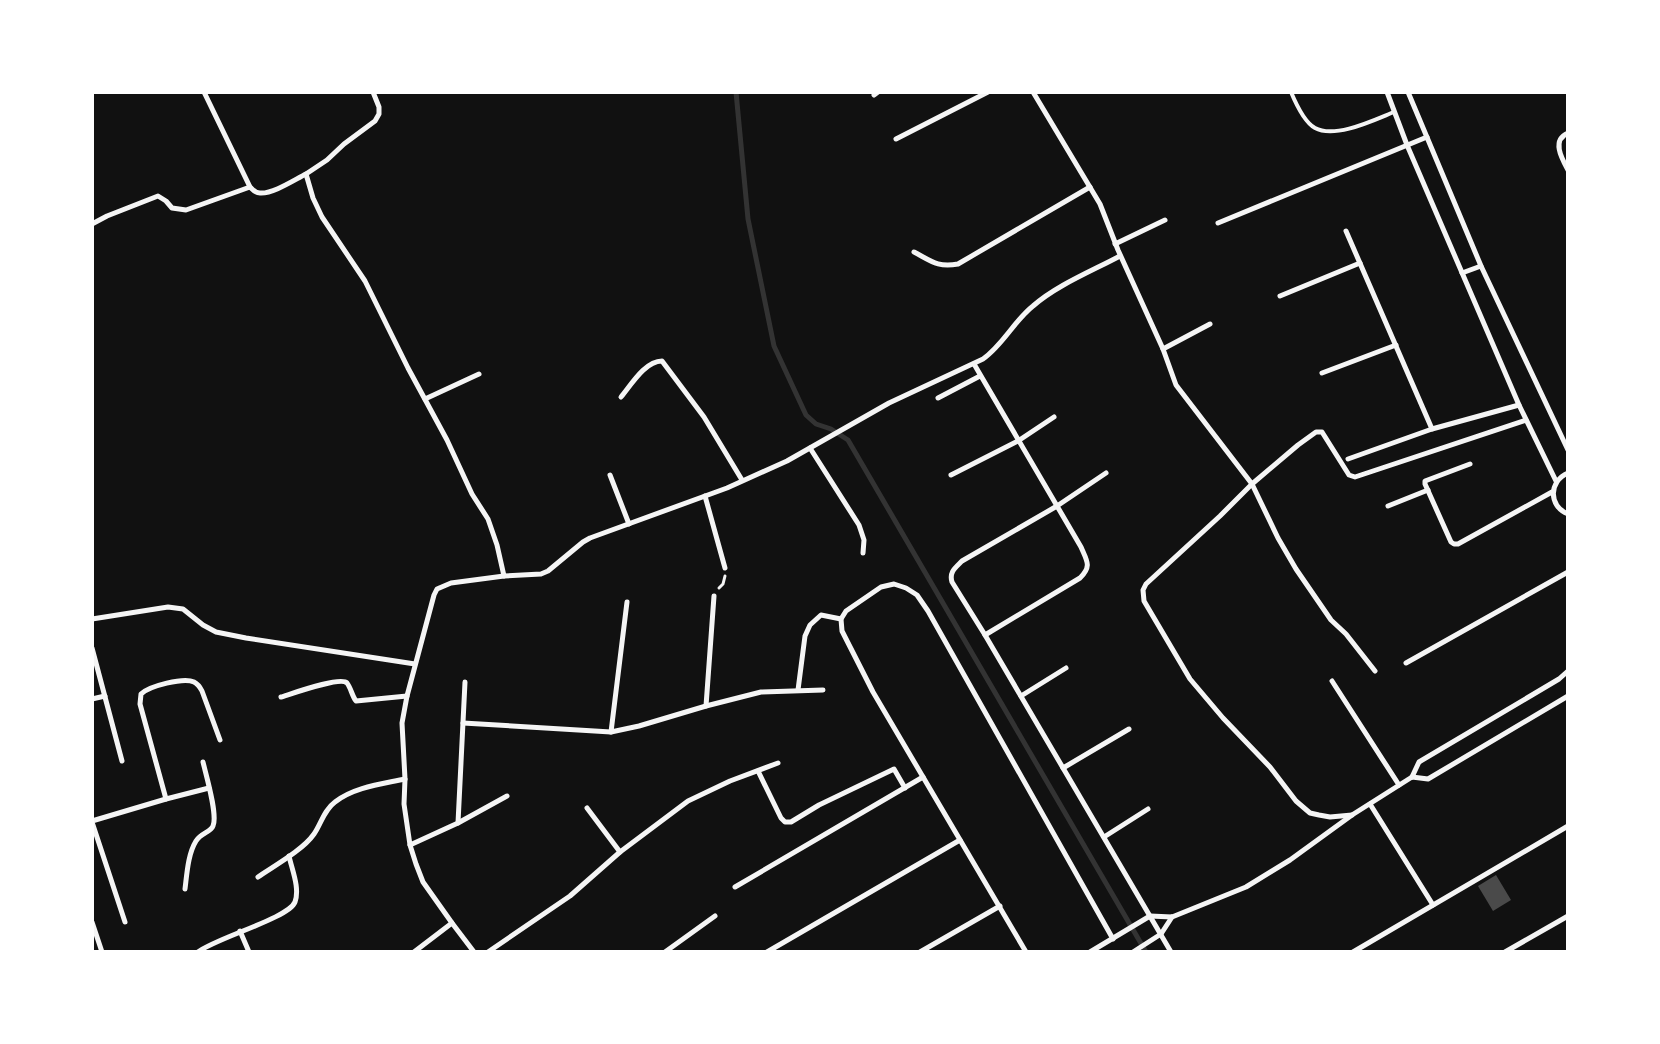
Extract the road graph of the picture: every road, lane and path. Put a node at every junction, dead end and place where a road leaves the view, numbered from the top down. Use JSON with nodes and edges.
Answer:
{"nodes":[{"id":1,"x":204,"y":92,"type":"edge"},
{"id":2,"x":373,"y":92,"type":"edge"},
{"id":3,"x":988,"y":92,"type":"edge"},
{"id":4,"x":1033,"y":92,"type":"edge"},
{"id":5,"x":1291,"y":92,"type":"edge"},
{"id":6,"x":1387,"y":92,"type":"edge"},
{"id":7,"x":1408,"y":92,"type":"edge"},
{"id":8,"x":1394,"y":112,"type":"junction"},
{"id":9,"x":1568,"y":132,"type":"edge"},
{"id":10,"x":1426,"y":137,"type":"junction"},
{"id":11,"x":896,"y":140,"type":"dead end"},
{"id":12,"x":1407,"y":145,"type":"junction"},
{"id":13,"x":1568,"y":170,"type":"edge"},
{"id":14,"x":306,"y":174,"type":"junction"},
{"id":15,"x":250,"y":187,"type":"junction"},
{"id":16,"x":1090,"y":187,"type":"junction"},
{"id":17,"x":1165,"y":220,"type":"dead end"},
{"id":18,"x":1218,"y":222,"type":"dead end"},
{"id":19,"x":92,"y":224,"type":"edge"},
{"id":20,"x":1346,"y":231,"type":"dead end"},
{"id":21,"x":1115,"y":244,"type":"junction"},
{"id":22,"x":914,"y":252,"type":"dead end"},
{"id":23,"x":1120,"y":256,"type":"junction"},
{"id":24,"x":1360,"y":263,"type":"junction"},
{"id":25,"x":1481,"y":266,"type":"junction"},
{"id":26,"x":1462,"y":273,"type":"junction"},
{"id":27,"x":1280,"y":296,"type":"dead end"},
{"id":28,"x":1210,"y":324,"type":"dead end"},
{"id":29,"x":1396,"y":345,"type":"junction"},
{"id":30,"x":1163,"y":349,"type":"junction"},
{"id":31,"x":974,"y":364,"type":"junction"},
{"id":32,"x":1322,"y":373,"type":"dead end"},
{"id":33,"x":479,"y":374,"type":"dead end"},
{"id":34,"x":980,"y":376,"type":"junction"},
{"id":35,"x":621,"y":397,"type":"dead end"},
{"id":36,"x":425,"y":398,"type":"junction"},
{"id":37,"x":938,"y":398,"type":"dead end"},
{"id":38,"x":1518,"y":405,"type":"junction"},
{"id":39,"x":1054,"y":416,"type":"dead end"},
{"id":40,"x":1526,"y":420,"type":"junction"},
{"id":41,"x":1432,"y":429,"type":"junction"},
{"id":42,"x":1018,"y":441,"type":"junction"},
{"id":43,"x":810,"y":448,"type":"junction"},
{"id":44,"x":1568,"y":450,"type":"edge"},
{"id":45,"x":1348,"y":459,"type":"dead end"},
{"id":46,"x":1470,"y":464,"type":"dead end"},
{"id":47,"x":1106,"y":473,"type":"dead end"},
{"id":48,"x":1568,"y":473,"type":"edge"},
{"id":49,"x":610,"y":475,"type":"dead end"},
{"id":50,"x":951,"y":475,"type":"dead end"},
{"id":51,"x":742,"y":480,"type":"junction"},
{"id":52,"x":1556,"y":481,"type":"junction"},
{"id":53,"x":1252,"y":484,"type":"junction"},
{"id":54,"x":1428,"y":490,"type":"junction"},
{"id":55,"x":1552,"y":492,"type":"junction"},
{"id":56,"x":705,"y":496,"type":"junction"},
{"id":57,"x":1057,"y":506,"type":"junction"},
{"id":58,"x":1388,"y":506,"type":"dead end"},
{"id":59,"x":1568,"y":514,"type":"edge"},
{"id":60,"x":629,"y":524,"type":"junction"},
{"id":61,"x":863,"y":553,"type":"dead end"},
{"id":62,"x":725,"y":568,"type":"joint"},
{"id":63,"x":1568,"y":572,"type":"edge"},
{"id":64,"x":504,"y":576,"type":"junction"},
{"id":65,"x":714,"y":596,"type":"joint"},
{"id":66,"x":627,"y":602,"type":"dead end"},
{"id":67,"x":92,"y":619,"type":"edge"},
{"id":68,"x":841,"y":619,"type":"junction"},
{"id":69,"x":984,"y":635,"type":"junction"},
{"id":70,"x":92,"y":648,"type":"edge"},
{"id":71,"x":1406,"y":663,"type":"dead end"},
{"id":72,"x":415,"y":664,"type":"junction"},
{"id":73,"x":1066,"y":668,"type":"dead end"},
{"id":74,"x":1375,"y":671,"type":"dead end"},
{"id":75,"x":1568,"y":672,"type":"edge"},
{"id":76,"x":1332,"y":681,"type":"dead end"},
{"id":77,"x":465,"y":682,"type":"dead end"},
{"id":78,"x":798,"y":690,"type":"junction"},
{"id":79,"x":823,"y":690,"type":"dead end"},
{"id":80,"x":105,"y":696,"type":"junction"},
{"id":81,"x":407,"y":696,"type":"junction"},
{"id":82,"x":1021,"y":696,"type":"junction"},
{"id":83,"x":1568,"y":696,"type":"edge"},
{"id":84,"x":281,"y":697,"type":"dead end"},
{"id":85,"x":92,"y":699,"type":"edge"},
{"id":86,"x":706,"y":706,"type":"junction"},
{"id":87,"x":463,"y":723,"type":"junction"},
{"id":88,"x":1129,"y":729,"type":"dead end"},
{"id":89,"x":611,"y":732,"type":"junction"},
{"id":90,"x":220,"y":740,"type":"dead end"},
{"id":91,"x":122,"y":761,"type":"dead end"},
{"id":92,"x":203,"y":762,"type":"dead end"},
{"id":93,"x":778,"y":763,"type":"dead end"},
{"id":94,"x":1063,"y":768,"type":"junction"},
{"id":95,"x":758,"y":771,"type":"junction"},
{"id":96,"x":923,"y":777,"type":"junction"},
{"id":97,"x":1412,"y":777,"type":"junction"},
{"id":98,"x":405,"y":779,"type":"junction"},
{"id":99,"x":1399,"y":785,"type":"junction"},
{"id":100,"x":210,"y":788,"type":"junction"},
{"id":101,"x":905,"y":788,"type":"junction"},
{"id":102,"x":507,"y":796,"type":"dead end"},
{"id":103,"x":166,"y":799,"type":"junction"},
{"id":104,"x":1370,"y":804,"type":"junction"},
{"id":105,"x":587,"y":808,"type":"dead end"},
{"id":106,"x":1148,"y":809,"type":"dead end"},
{"id":107,"x":1352,"y":815,"type":"junction"},
{"id":108,"x":92,"y":822,"type":"edge"},
{"id":109,"x":458,"y":823,"type":"junction"},
{"id":110,"x":1568,"y":826,"type":"edge"},
{"id":111,"x":1104,"y":837,"type":"junction"},
{"id":112,"x":960,"y":840,"type":"junction"},
{"id":113,"x":410,"y":845,"type":"junction"},
{"id":114,"x":620,"y":852,"type":"junction"},
{"id":115,"x":289,"y":856,"type":"junction"},
{"id":116,"x":258,"y":877,"type":"dead end"},
{"id":117,"x":735,"y":887,"type":"dead end"},
{"id":118,"x":185,"y":889,"type":"dead end"},
{"id":119,"x":1433,"y":905,"type":"junction"},
{"id":120,"x":1000,"y":906,"type":"junction"},
{"id":121,"x":715,"y":916,"type":"dead end"},
{"id":122,"x":1150,"y":916,"type":"junction"},
{"id":123,"x":1568,"y":916,"type":"edge"},
{"id":124,"x":1172,"y":917,"type":"junction"},
{"id":125,"x":92,"y":922,"type":"edge"},
{"id":126,"x":125,"y":922,"type":"dead end"},
{"id":127,"x":452,"y":923,"type":"junction"},
{"id":128,"x":240,"y":932,"type":"junction"},
{"id":129,"x":1161,"y":934,"type":"junction"},
{"id":130,"x":1112,"y":939,"type":"junction"},
{"id":131,"x":1134,"y":951,"type":"edge"},
{"id":132,"x":102,"y":952,"type":"edge"},
{"id":133,"x":198,"y":952,"type":"edge"},
{"id":134,"x":249,"y":952,"type":"edge"},
{"id":135,"x":414,"y":952,"type":"edge"},
{"id":136,"x":474,"y":952,"type":"edge"},
{"id":137,"x":488,"y":952,"type":"edge"},
{"id":138,"x":665,"y":952,"type":"edge"},
{"id":139,"x":767,"y":952,"type":"edge"},
{"id":140,"x":920,"y":952,"type":"edge"},
{"id":141,"x":1026,"y":952,"type":"edge"},
{"id":142,"x":1090,"y":952,"type":"edge"},
{"id":143,"x":1171,"y":952,"type":"edge"},
{"id":144,"x":1353,"y":952,"type":"edge"},
{"id":145,"x":1505,"y":952,"type":"edge"}],
"edges":[{"from":1,"to":15,"type":"street"},
{"from":2,"to":14,"type":"street"},
{"from":3,"to":11,"type":"street"},
{"from":4,"to":16,"type":"street"},
{"from":5,"to":8,"type":"lane"},
{"from":6,"to":8,"type":"street"},
{"from":7,"to":10,"type":"street"},
{"from":8,"to":12,"type":"street"},
{"from":9,"to":13,"type":"street"},
{"from":10,"to":12,"type":"street"},
{"from":10,"to":25,"type":"street"},
{"from":12,"to":18,"type":"street"},
{"from":12,"to":26,"type":"street"},
{"from":14,"to":15,"type":"street"},
{"from":14,"to":36,"type":"street"},
{"from":15,"to":19,"type":"street"},
{"from":16,"to":21,"type":"street"},
{"from":16,"to":22,"type":"street"},
{"from":17,"to":21,"type":"street"},
{"from":20,"to":24,"type":"street"},
{"from":21,"to":23,"type":"street"},
{"from":23,"to":30,"type":"street"},
{"from":23,"to":31,"type":"street"},
{"from":24,"to":27,"type":"street"},
{"from":24,"to":29,"type":"street"},
{"from":25,"to":26,"type":"street"},
{"from":25,"to":44,"type":"street"},
{"from":26,"to":38,"type":"street"},
{"from":28,"to":30,"type":"street"},
{"from":29,"to":32,"type":"street"},
{"from":29,"to":41,"type":"street"},
{"from":30,"to":53,"type":"street"},
{"from":31,"to":34,"type":"street"},
{"from":31,"to":43,"type":"street"},
{"from":33,"to":36,"type":"street"},
{"from":34,"to":37,"type":"street"},
{"from":34,"to":42,"type":"street"},
{"from":35,"to":51,"type":"street"},
{"from":36,"to":64,"type":"street"},
{"from":38,"to":40,"type":"street"},
{"from":38,"to":41,"type":"street"},
{"from":39,"to":42,"type":"street"},
{"from":40,"to":52,"type":"street"},
{"from":40,"to":53,"type":"street"},
{"from":41,"to":45,"type":"street"},
{"from":42,"to":50,"type":"street"},
{"from":42,"to":57,"type":"street"},
{"from":43,"to":51,"type":"street"},
{"from":43,"to":61,"type":"street"},
{"from":46,"to":54,"type":"street"},
{"from":47,"to":57,"type":"street"},
{"from":48,"to":52,"type":"street"},
{"from":49,"to":60,"type":"street"},
{"from":51,"to":56,"type":"street"},
{"from":52,"to":55,"type":"street"},
{"from":53,"to":74,"type":"street"},
{"from":53,"to":107,"type":"street"},
{"from":54,"to":55,"type":"street"},
{"from":54,"to":58,"type":"street"},
{"from":55,"to":59,"type":"street"},
{"from":56,"to":60,"type":"street"},
{"from":56,"to":62,"type":"street"},
{"from":57,"to":69,"type":"street"},
{"from":57,"to":69,"type":"street"},
{"from":60,"to":64,"type":"street"},
{"from":62,"to":65,"type":"path"},
{"from":63,"to":71,"type":"street"},
{"from":64,"to":72,"type":"street"},
{"from":65,"to":86,"type":"street"},
{"from":66,"to":89,"type":"street"},
{"from":67,"to":72,"type":"street"},
{"from":68,"to":78,"type":"street"},
{"from":68,"to":96,"type":"street"},
{"from":68,"to":130,"type":"street"},
{"from":69,"to":82,"type":"street"},
{"from":70,"to":80,"type":"street"},
{"from":72,"to":81,"type":"street"},
{"from":73,"to":82,"type":"street"},
{"from":75,"to":97,"type":"street"},
{"from":76,"to":99,"type":"street"},
{"from":77,"to":87,"type":"street"},
{"from":78,"to":79,"type":"street"},
{"from":78,"to":86,"type":"street"},
{"from":80,"to":85,"type":"street"},
{"from":80,"to":91,"type":"street"},
{"from":81,"to":84,"type":"street"},
{"from":81,"to":98,"type":"street"},
{"from":82,"to":94,"type":"street"},
{"from":83,"to":97,"type":"street"},
{"from":86,"to":89,"type":"street"},
{"from":87,"to":89,"type":"street"},
{"from":87,"to":109,"type":"street"},
{"from":88,"to":94,"type":"street"},
{"from":90,"to":103,"type":"street"},
{"from":92,"to":100,"type":"street"},
{"from":93,"to":95,"type":"street"},
{"from":94,"to":111,"type":"street"},
{"from":95,"to":101,"type":"street"},
{"from":95,"to":114,"type":"street"},
{"from":96,"to":101,"type":"street"},
{"from":96,"to":112,"type":"street"},
{"from":97,"to":99,"type":"street"},
{"from":98,"to":113,"type":"street"},
{"from":98,"to":115,"type":"street"},
{"from":99,"to":104,"type":"street"},
{"from":100,"to":103,"type":"street"},
{"from":100,"to":118,"type":"street"},
{"from":101,"to":117,"type":"street"},
{"from":102,"to":109,"type":"street"},
{"from":103,"to":108,"type":"street"},
{"from":104,"to":107,"type":"street"},
{"from":104,"to":119,"type":"street"},
{"from":105,"to":114,"type":"street"},
{"from":106,"to":111,"type":"street"},
{"from":107,"to":124,"type":"street"},
{"from":108,"to":126,"type":"street"},
{"from":109,"to":113,"type":"street"},
{"from":110,"to":119,"type":"street"},
{"from":111,"to":122,"type":"street"},
{"from":112,"to":120,"type":"street"},
{"from":112,"to":139,"type":"street"},
{"from":113,"to":127,"type":"street"},
{"from":114,"to":137,"type":"street"},
{"from":115,"to":116,"type":"street"},
{"from":115,"to":128,"type":"street"},
{"from":119,"to":144,"type":"street"},
{"from":120,"to":140,"type":"street"},
{"from":120,"to":141,"type":"street"},
{"from":121,"to":138,"type":"street"},
{"from":122,"to":124,"type":"street"},
{"from":122,"to":129,"type":"street"},
{"from":122,"to":130,"type":"street"},
{"from":123,"to":145,"type":"street"},
{"from":124,"to":129,"type":"street"},
{"from":125,"to":132,"type":"street"},
{"from":127,"to":135,"type":"street"},
{"from":127,"to":136,"type":"street"},
{"from":128,"to":133,"type":"street"},
{"from":128,"to":134,"type":"street"},
{"from":129,"to":131,"type":"street"},
{"from":129,"to":143,"type":"street"},
{"from":130,"to":142,"type":"street"}]}
